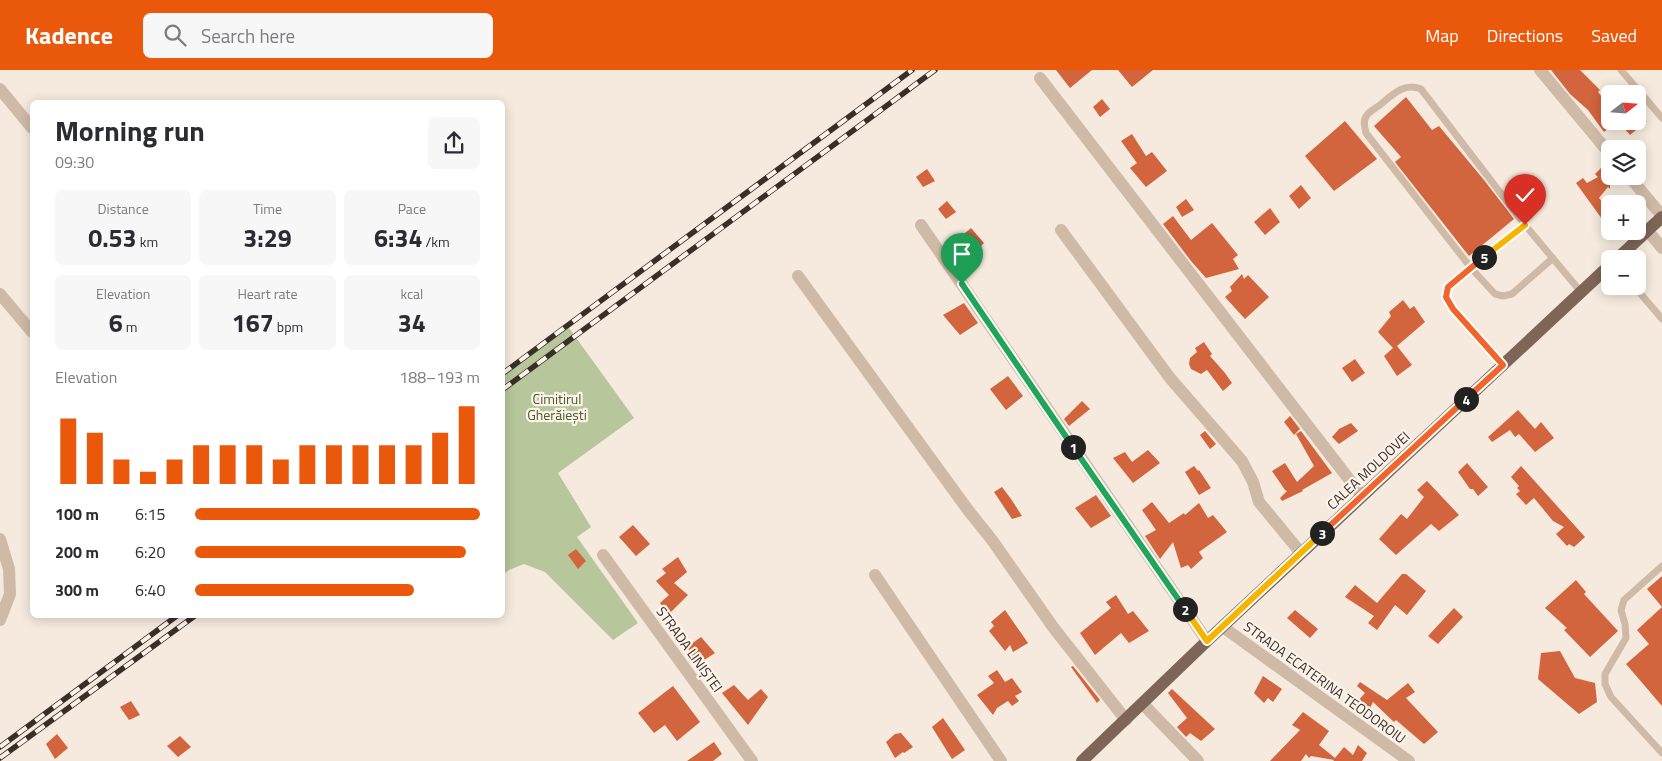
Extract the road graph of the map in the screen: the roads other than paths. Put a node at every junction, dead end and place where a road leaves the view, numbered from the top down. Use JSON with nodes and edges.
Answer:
{"nodes":[{"id":1,"x":1540,"y":70,"type":"edge"},
{"id":2,"x":1621,"y":70,"type":"edge"},
{"id":3,"x":1040,"y":78,"type":"dead end"},
{"id":4,"x":0,"y":89,"type":"edge"},
{"id":5,"x":1662,"y":118,"type":"edge"},
{"id":6,"x":30,"y":126,"type":"edge"},
{"id":7,"x":1601,"y":143,"type":"edge"},
{"id":8,"x":1636,"y":185,"type":"edge"},
{"id":9,"x":1662,"y":216,"type":"edge"},
{"id":10,"x":922,"y":225,"type":"dead end"},
{"id":11,"x":1525,"y":225,"type":"junction"},
{"id":12,"x":1061,"y":230,"type":"dead end"},
{"id":13,"x":1648,"y":230,"type":"junction"},
{"id":14,"x":1662,"y":248,"type":"edge"},
{"id":15,"x":1627,"y":250,"type":"edge"},
{"id":16,"x":1553,"y":258,"type":"junction"},
{"id":17,"x":1471,"y":268,"type":"junction"},
{"id":18,"x":1601,"y":274,"type":"edge"},
{"id":19,"x":798,"y":276,"type":"dead end"},
{"id":20,"x":1581,"y":292,"type":"junction"},
{"id":21,"x":0,"y":294,"type":"edge"},
{"id":22,"x":1642,"y":295,"type":"edge"},
{"id":23,"x":1662,"y":319,"type":"edge"},
{"id":24,"x":30,"y":330,"type":"edge"},
{"id":25,"x":1503,"y":365,"type":"junction"},
{"id":26,"x":1362,"y":496,"type":"junction"},
{"id":27,"x":0,"y":539,"type":"edge"},
{"id":28,"x":1301,"y":553,"type":"junction"},
{"id":29,"x":604,"y":555,"type":"dead end"},
{"id":30,"x":1662,"y":566,"type":"edge"},
{"id":31,"x":875,"y":575,"type":"dead end"},
{"id":32,"x":0,"y":620,"type":"edge"},
{"id":33,"x":1223,"y":627,"type":"junction"},
{"id":34,"x":1207,"y":641,"type":"junction"},
{"id":35,"x":1143,"y":704,"type":"junction"},
{"id":36,"x":1126,"y":720,"type":"junction"},
{"id":37,"x":1662,"y":753,"type":"edge"},
{"id":38,"x":752,"y":761,"type":"edge"},
{"id":39,"x":1002,"y":761,"type":"edge"},
{"id":40,"x":1082,"y":761,"type":"edge"},
{"id":41,"x":1198,"y":761,"type":"edge"},
{"id":42,"x":1409,"y":761,"type":"edge"}],
"edges":[{"from":1,"to":7,"type":"street"},
{"from":2,"to":5,"type":"lane"},
{"from":3,"to":26,"type":"street"},
{"from":4,"to":6,"type":"street"},
{"from":8,"to":9,"type":"street"},
{"from":9,"to":13,"type":"main road"},
{"from":10,"to":34,"type":"street"},
{"from":11,"to":16,"type":"lane"},
{"from":11,"to":17,"type":"lane"},
{"from":11,"to":17,"type":"lane"},
{"from":12,"to":28,"type":"street"},
{"from":13,"to":14,"type":"street"},
{"from":13,"to":15,"type":"main road"},
{"from":16,"to":17,"type":"lane"},
{"from":16,"to":20,"type":"lane"},
{"from":17,"to":25,"type":"lane"},
{"from":18,"to":20,"type":"main road","name":"CALEA MOLDOVEI"},
{"from":19,"to":36,"type":"street"},
{"from":20,"to":25,"type":"main road","name":"CALEA MOLDOVEI"},
{"from":21,"to":24,"type":"street"},
{"from":22,"to":23,"type":"lane"},
{"from":25,"to":26,"type":"main road","name":"CALEA MOLDOVEI"},
{"from":26,"to":28,"type":"main road","name":"CALEA MOLDOVEI"},
{"from":27,"to":32,"type":"street"},
{"from":28,"to":33,"type":"main road","name":"CALEA MOLDOVEI"},
{"from":29,"to":38,"type":"street","name":"STRADA LINIȘTEI"},
{"from":30,"to":37,"type":"lane"},
{"from":31,"to":39,"type":"street"},
{"from":33,"to":34,"type":"main road","name":"CALEA MOLDOVEI"},
{"from":33,"to":42,"type":"street","name":"STRADA ECATERINA TEODOROIU"},
{"from":34,"to":35,"type":"main road","name":"CALEA MOLDOVEI"},
{"from":35,"to":36,"type":"main road","name":"CALEA MOLDOVEI"},
{"from":35,"to":41,"type":"street"},
{"from":36,"to":40,"type":"main road","name":"CALEA MOLDOVEI"}]}
